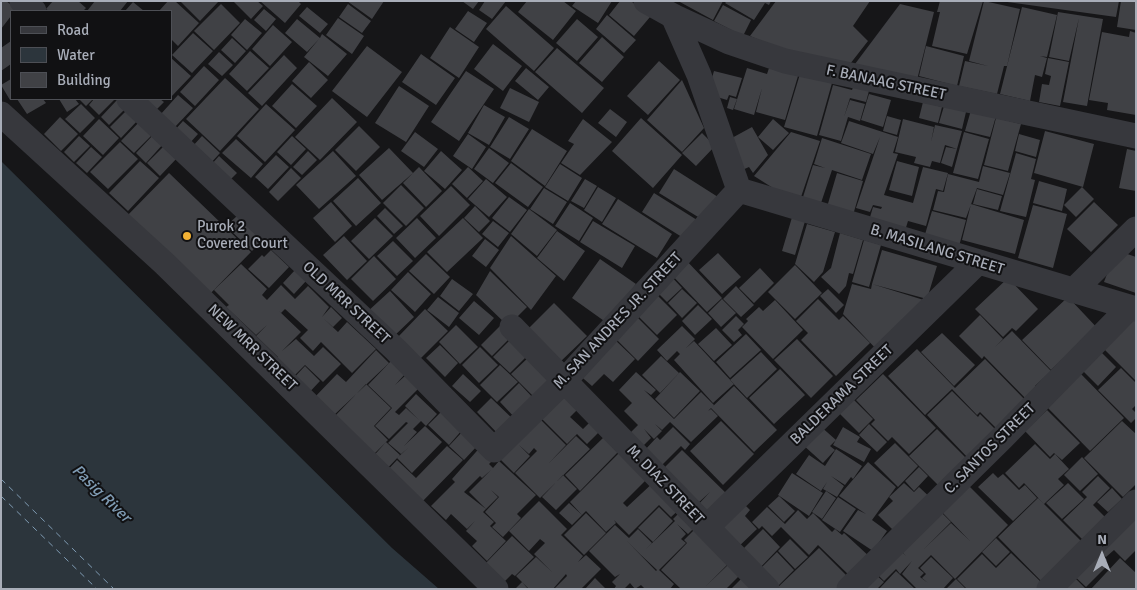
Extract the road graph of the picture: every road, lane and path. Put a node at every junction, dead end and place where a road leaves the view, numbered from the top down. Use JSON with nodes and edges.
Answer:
{"nodes":[{"id":1,"x":22,"y":1,"type":"edge"},
{"id":2,"x":646,"y":1,"type":"edge"},
{"id":3,"x":33,"y":10,"type":"edge"},
{"id":4,"x":673,"y":16,"type":"junction"},
{"id":5,"x":130,"y":100,"type":"edge"},
{"id":6,"x":1,"y":114,"type":"edge"},
{"id":7,"x":1136,"y":136,"type":"edge"},
{"id":8,"x":739,"y":190,"type":"junction"},
{"id":9,"x":1136,"y":229,"type":"edge"},
{"id":10,"x":977,"y":263,"type":"junction"},
{"id":11,"x":1072,"y":291,"type":"junction"},
{"id":12,"x":1132,"y":309,"type":"edge"},
{"id":13,"x":512,"y":327,"type":"dead end"},
{"id":14,"x":564,"y":380,"type":"junction"},
{"id":15,"x":494,"y":450,"type":"joint"},
{"id":16,"x":1136,"y":502,"type":"edge"},
{"id":17,"x":707,"y":527,"type":"junction"},
{"id":18,"x":496,"y":589,"type":"edge"},
{"id":19,"x":767,"y":589,"type":"edge"},
{"id":20,"x":849,"y":589,"type":"edge"},
{"id":21,"x":1049,"y":589,"type":"edge"}],
"edges":[{"from":1,"to":3,"type":"street"},
{"from":2,"to":4,"type":"street","name":"F. BANAAG STREET"},
{"from":4,"to":7,"type":"street","name":"F. BANAAG STREET"},
{"from":4,"to":8,"type":"street"},
{"from":5,"to":15,"type":"street","name":"OLD MRR STREET"},
{"from":6,"to":18,"type":"street","name":"NEW MRR STREET"},
{"from":8,"to":10,"type":"street","name":"B. MASILANG STREET"},
{"from":8,"to":14,"type":"street","name":"M. SAN ANDRES JR. STREET"},
{"from":9,"to":11,"type":"street"},
{"from":10,"to":11,"type":"street","name":"B. MASILANG STREET"},
{"from":10,"to":17,"type":"street","name":"BALDERAMA STREET"},
{"from":11,"to":12,"type":"street","name":"B. MASILANG STREET"},
{"from":12,"to":20,"type":"street","name":"C. SANTOS STREET"},
{"from":13,"to":14,"type":"street","name":"M. DIAZ STREET"},
{"from":14,"to":15,"type":"street","name":"M. SAN ANDRES JR. STREET"},
{"from":14,"to":17,"type":"street","name":"M. DIAZ STREET"},
{"from":16,"to":21,"type":"street"},
{"from":17,"to":19,"type":"street","name":"M. DIAZ STREET"}]}
